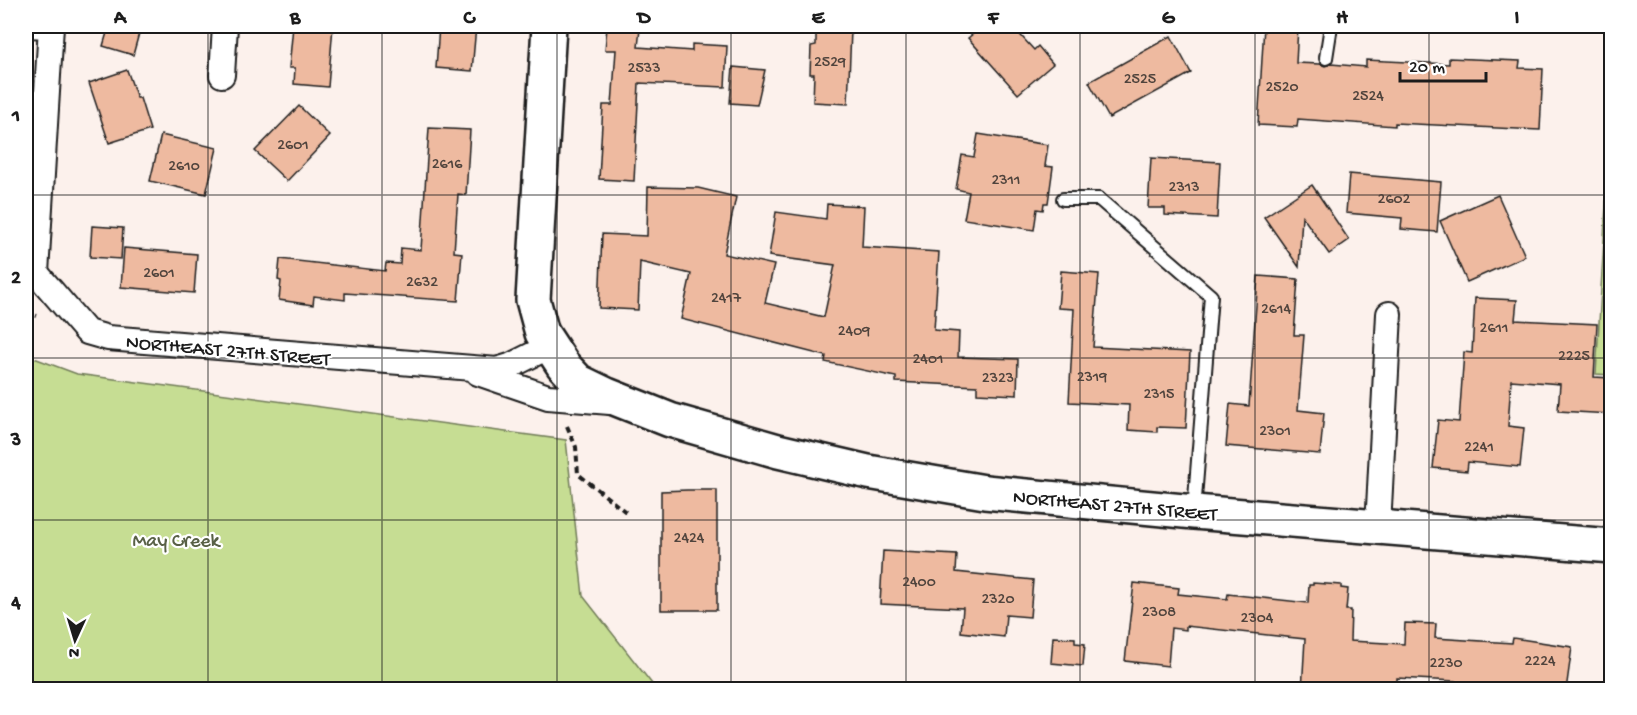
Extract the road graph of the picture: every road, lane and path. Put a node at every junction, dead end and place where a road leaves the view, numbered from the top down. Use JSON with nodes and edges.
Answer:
{"nodes":[{"id":1,"x":225,"y":26,"type":"edge"},
{"id":2,"x":549,"y":26,"type":"edge"},
{"id":3,"x":1331,"y":26,"type":"edge"},
{"id":4,"x":51,"y":29,"type":"edge"},
{"id":5,"x":26,"y":32,"type":"edge"},
{"id":6,"x":1326,"y":58,"type":"dead end"},
{"id":7,"x":222,"y":75,"type":"dead end"},
{"id":8,"x":1063,"y":199,"type":"dead end"},
{"id":9,"x":31,"y":267,"type":"edge"},
{"id":10,"x":1389,"y":314,"type":"dead end"},
{"id":11,"x":550,"y":346,"type":"junction"},
{"id":12,"x":464,"y":369,"type":"junction"},
{"id":13,"x":629,"y":404,"type":"junction"},
{"id":14,"x":565,"y":420,"type":"dead end"},
{"id":15,"x":1194,"y":512,"type":"junction"},
{"id":16,"x":627,"y":513,"type":"dead end"},
{"id":17,"x":1378,"y":527,"type":"junction"},
{"id":18,"x":1611,"y":546,"type":"edge"},
{"id":19,"x":739,"y":684,"type":"dead end"},
{"id":20,"x":742,"y":690,"type":"edge"}],
"edges":[{"from":1,"to":7,"type":"street"},
{"from":2,"to":11,"type":"street"},
{"from":3,"to":6,"type":"lane"},
{"from":4,"to":5,"type":"lane"},
{"from":4,"to":9,"type":"street"},
{"from":8,"to":15,"type":"lane"},
{"from":9,"to":12,"type":"street","name":"NORTHEAST 27TH STREET"},
{"from":10,"to":17,"type":"street"},
{"from":11,"to":12,"type":"street","name":"NORTHEAST 27TH STREET"},
{"from":11,"to":13,"type":"street","name":"NORTHEAST 27TH STREET"},
{"from":12,"to":13,"type":"street","name":"NORTHEAST 27TH STREET"},
{"from":13,"to":15,"type":"street","name":"NORTHEAST 27TH STREET"},
{"from":14,"to":16,"type":"path"},
{"from":15,"to":17,"type":"street","name":"NORTHEAST 27TH STREET"},
{"from":17,"to":18,"type":"street","name":"NORTHEAST 27TH STREET"},
{"from":19,"to":20,"type":"path"}]}
